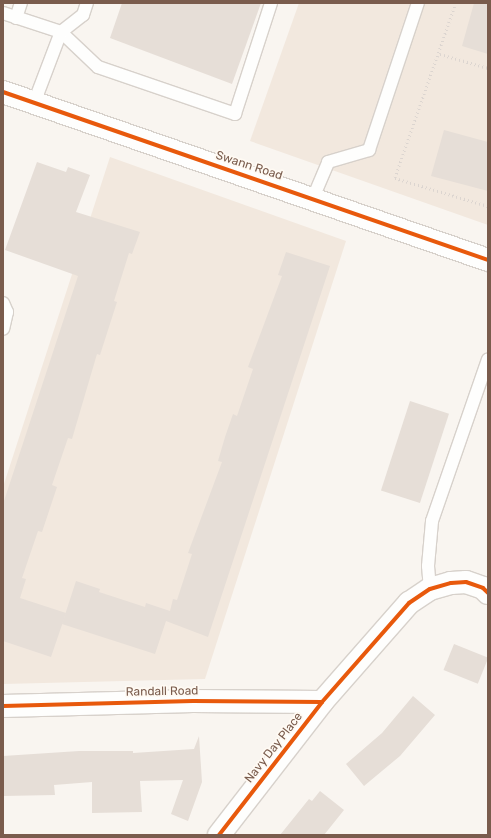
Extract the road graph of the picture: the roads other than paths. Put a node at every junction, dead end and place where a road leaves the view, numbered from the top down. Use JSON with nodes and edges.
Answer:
{"nodes":[{"id":1,"x":21,"y":3,"type":"edge"},
{"id":2,"x":87,"y":3,"type":"edge"},
{"id":3,"x":271,"y":3,"type":"edge"},
{"id":4,"x":418,"y":3,"type":"edge"},
{"id":5,"x":3,"y":13,"type":"edge"},
{"id":6,"x":16,"y":18,"type":"junction"},
{"id":7,"x":61,"y":32,"type":"junction"},
{"id":8,"x":3,"y":92,"type":"edge"},
{"id":9,"x":34,"y":103,"type":"junction"},
{"id":10,"x":313,"y":198,"type":"junction"},
{"id":11,"x":488,"y":260,"type":"edge"},
{"id":12,"x":3,"y":303,"type":"edge"},
{"id":13,"x":3,"y":329,"type":"edge"},
{"id":14,"x":488,"y":359,"type":"edge"},
{"id":15,"x":430,"y":590,"type":"junction"},
{"id":16,"x":488,"y":593,"type":"edge"},
{"id":17,"x":322,"y":702,"type":"junction"},
{"id":18,"x":3,"y":706,"type":"edge"},
{"id":19,"x":219,"y":835,"type":"edge"}],
"edges":[{"from":1,"to":6,"type":"lane"},
{"from":2,"to":7,"type":"lane"},
{"from":3,"to":7,"type":"lane"},
{"from":4,"to":10,"type":"lane"},
{"from":5,"to":6,"type":"lane"},
{"from":6,"to":7,"type":"lane"},
{"from":7,"to":9,"type":"lane"},
{"from":8,"to":9,"type":"street","name":"Swann Road"},
{"from":9,"to":10,"type":"street","name":"Swann Road"},
{"from":10,"to":11,"type":"street","name":"Swann Road"},
{"from":12,"to":13,"type":"lane"},
{"from":14,"to":15,"type":"lane"},
{"from":15,"to":16,"type":"street"},
{"from":15,"to":17,"type":"street","name":"Navy Day Place"},
{"from":17,"to":18,"type":"street","name":"Randall Road"},
{"from":17,"to":19,"type":"street","name":"Navy Day Place"}]}
